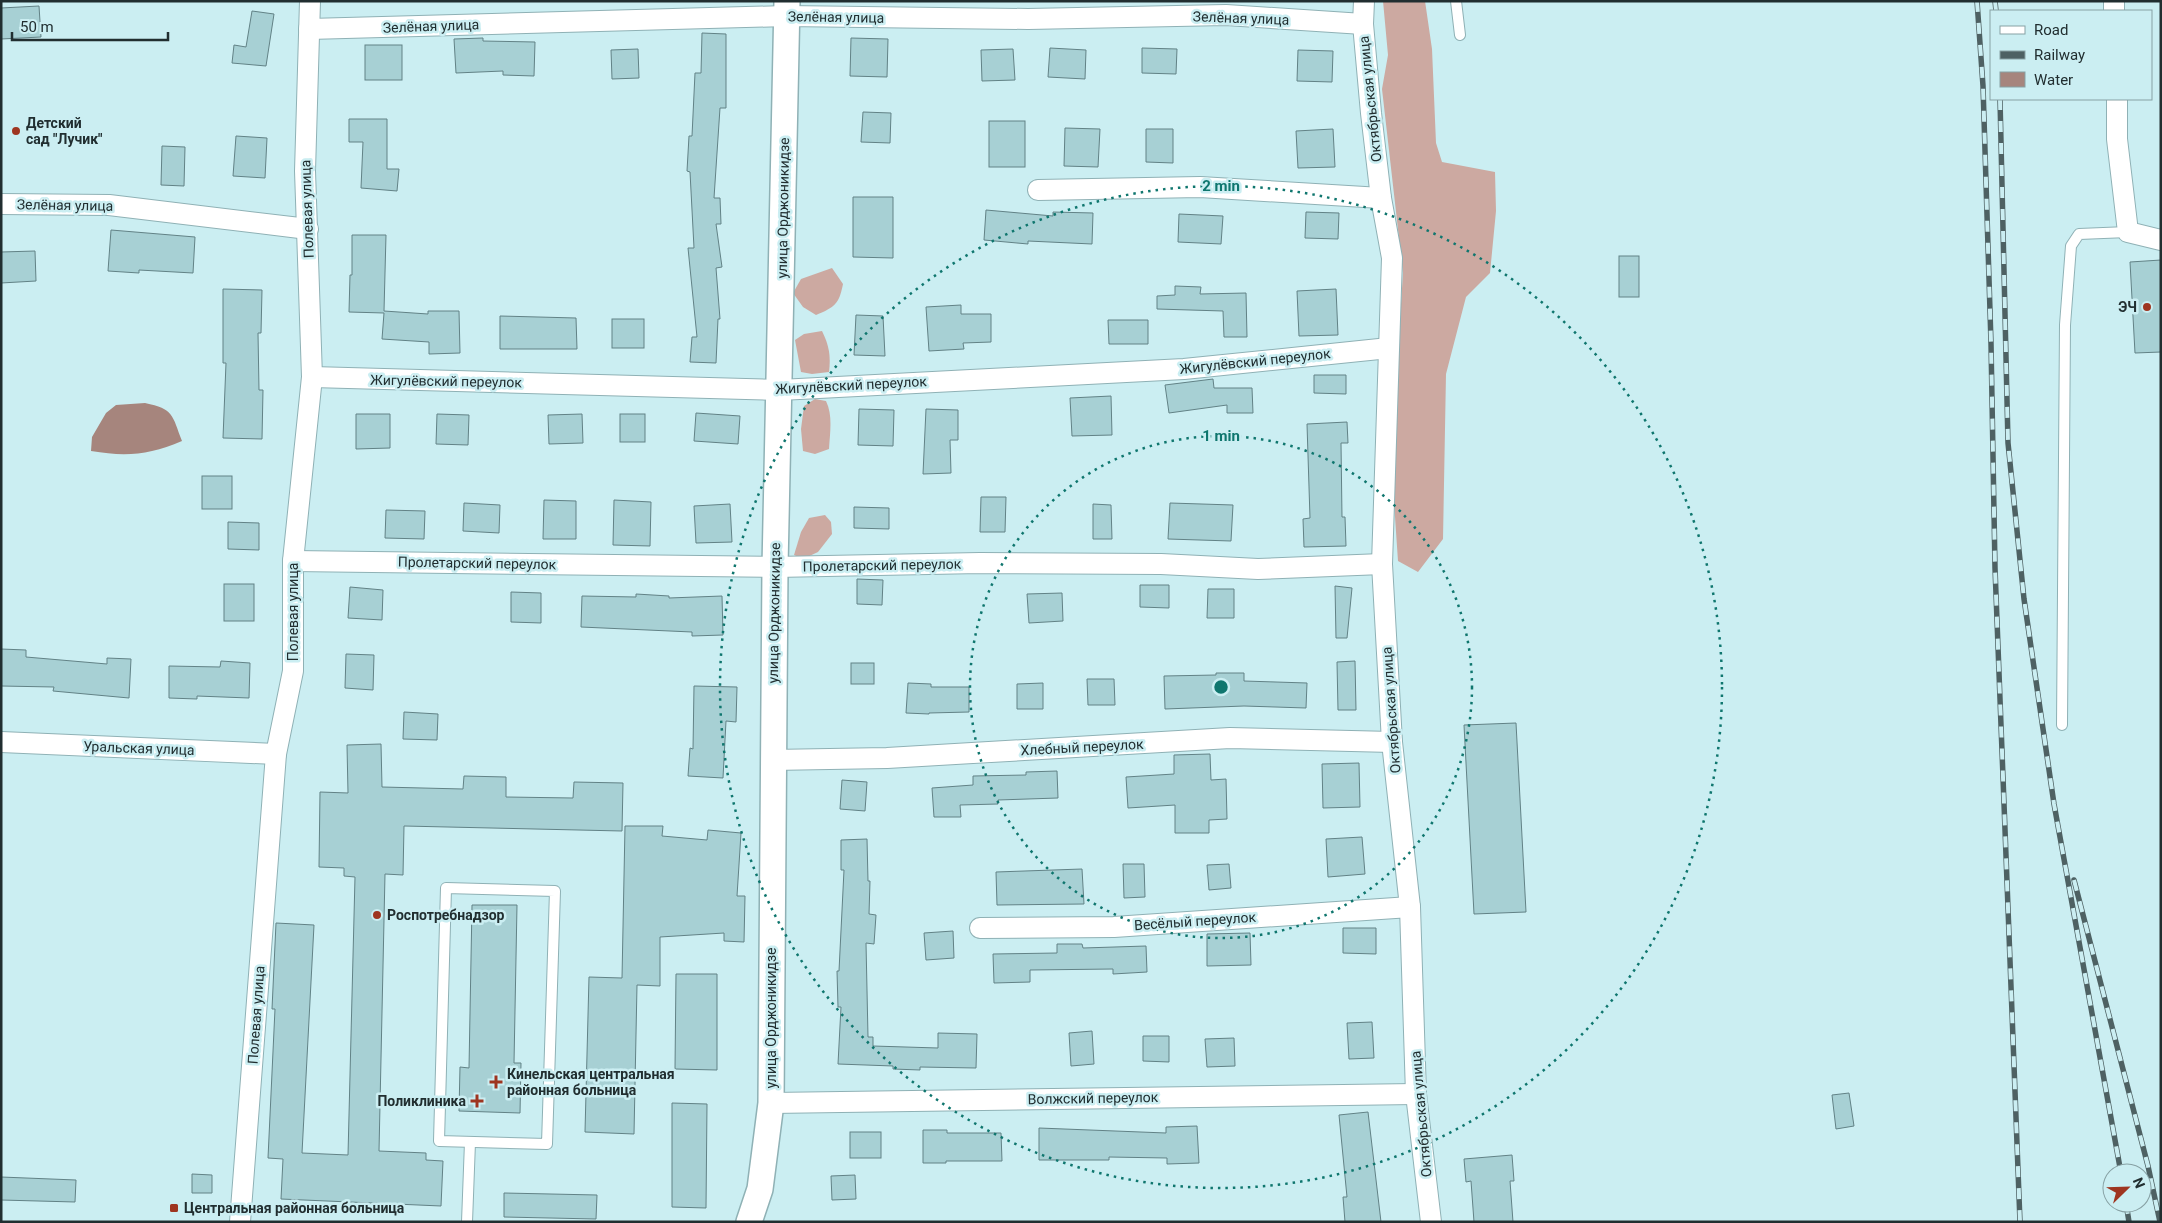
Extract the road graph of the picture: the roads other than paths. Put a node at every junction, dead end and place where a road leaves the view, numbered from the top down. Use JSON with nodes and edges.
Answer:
{"nodes":[{"id":1,"x":310,"y":1,"type":"edge"},
{"id":2,"x":1364,"y":1,"type":"edge"},
{"id":3,"x":1456,"y":1,"type":"edge"},
{"id":4,"x":787,"y":9,"type":"edge"},
{"id":5,"x":1363,"y":24,"type":"junction"},
{"id":6,"x":309,"y":29,"type":"junction"},
{"id":7,"x":1460,"y":35,"type":"dead end"},
{"id":8,"x":2116,"y":100,"type":"edge"},
{"id":9,"x":1038,"y":190,"type":"dead end"},
{"id":10,"x":1381,"y":198,"type":"junction"},
{"id":11,"x":1,"y":204,"type":"edge"},
{"id":12,"x":308,"y":229,"type":"junction"},
{"id":13,"x":2128,"y":232,"type":"junction"},
{"id":14,"x":2161,"y":240,"type":"edge"},
{"id":15,"x":1389,"y":348,"type":"junction"},
{"id":16,"x":312,"y":378,"type":"junction"},
{"id":17,"x":780,"y":390,"type":"junction"},
{"id":18,"x":293,"y":561,"type":"junction"},
{"id":19,"x":1382,"y":564,"type":"junction"},
{"id":20,"x":774,"y":567,"type":"junction"},
{"id":21,"x":2062,"y":725,"type":"dead end"},
{"id":22,"x":1,"y":742,"type":"edge"},
{"id":23,"x":1392,"y":742,"type":"junction"},
{"id":24,"x":276,"y":754,"type":"junction"},
{"id":25,"x":772,"y":760,"type":"junction"},
{"id":26,"x":1410,"y":907,"type":"junction"},
{"id":27,"x":980,"y":928,"type":"dead end"},
{"id":28,"x":1416,"y":1094,"type":"junction"},
{"id":29,"x":770,"y":1103,"type":"junction"},
{"id":30,"x":470,"y":1142,"type":"junction"},
{"id":31,"x":240,"y":1222,"type":"edge"},
{"id":32,"x":467,"y":1222,"type":"edge"},
{"id":33,"x":749,"y":1222,"type":"edge"},
{"id":34,"x":1431,"y":1222,"type":"edge"}],
"edges":[{"from":1,"to":6,"type":"street","name":"Полевая улица"},
{"from":2,"to":5,"type":"street","name":"Октябрьская улица"},
{"from":3,"to":7,"type":"lane"},
{"from":4,"to":5,"type":"street","name":"Зелёная улица"},
{"from":4,"to":6,"type":"street","name":"Зелёная улица"},
{"from":4,"to":17,"type":"street","name":"улица Орджоникидзе"},
{"from":5,"to":10,"type":"street","name":"Октябрьская улица"},
{"from":6,"to":12,"type":"street","name":"Полевая улица"},
{"from":8,"to":13,"type":"street"},
{"from":9,"to":10,"type":"street"},
{"from":10,"to":15,"type":"street","name":"Октябрьская улица"},
{"from":11,"to":12,"type":"street","name":"Зелёная улица"},
{"from":12,"to":16,"type":"street","name":"Полевая улица"},
{"from":13,"to":14,"type":"street"},
{"from":13,"to":21,"type":"lane"},
{"from":15,"to":17,"type":"street","name":"Жигулёвский переулок"},
{"from":15,"to":19,"type":"street","name":"Октябрьская улица"},
{"from":16,"to":17,"type":"street","name":"Жигулёвский переулок"},
{"from":16,"to":18,"type":"street","name":"Полевая улица"},
{"from":17,"to":20,"type":"street","name":"улица Орджоникидзе"},
{"from":18,"to":20,"type":"street","name":"Пролетарский переулок"},
{"from":18,"to":24,"type":"street","name":"Полевая улица"},
{"from":19,"to":20,"type":"street","name":"Пролетарский переулок"},
{"from":19,"to":23,"type":"street","name":"Октябрьская улица"},
{"from":20,"to":25,"type":"street","name":"улица Орджоникидзе"},
{"from":22,"to":24,"type":"street","name":"Уральская улица"},
{"from":23,"to":25,"type":"street","name":"Хлебный переулок"},
{"from":23,"to":26,"type":"street","name":"Октябрьская улица"},
{"from":24,"to":31,"type":"street","name":"Полевая улица"},
{"from":25,"to":29,"type":"street","name":"улица Орджоникидзе"},
{"from":26,"to":27,"type":"street","name":"Весёлый переулок"},
{"from":26,"to":28,"type":"street","name":"Октябрьская улица"},
{"from":28,"to":29,"type":"street","name":"Волжский переулок"},
{"from":28,"to":34,"type":"street","name":"Октябрьская улица"},
{"from":29,"to":33,"type":"street","name":"улица Орджоникидзе"},
{"from":30,"to":30,"type":"lane"},
{"from":30,"to":32,"type":"lane"}]}
